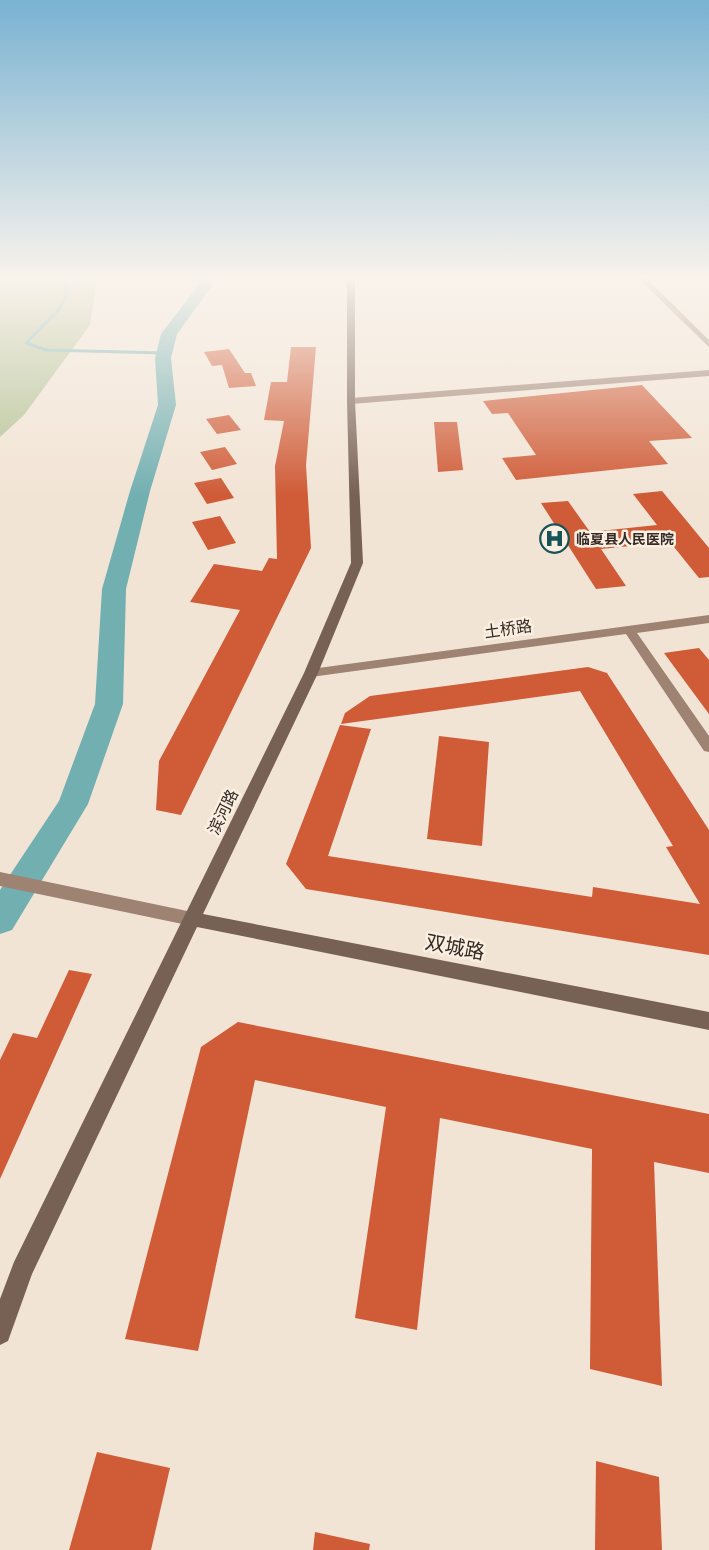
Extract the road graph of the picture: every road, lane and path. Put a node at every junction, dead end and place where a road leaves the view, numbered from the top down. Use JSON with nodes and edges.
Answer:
{"nodes":[{"id":1,"x":351,"y":351,"type":"edge"},
{"id":2,"x":709,"y":373,"type":"edge"},
{"id":3,"x":351,"y":401,"type":"junction"},
{"id":4,"x":709,"y":619,"type":"edge"},
{"id":5,"x":629,"y":630,"type":"junction"},
{"id":6,"x":311,"y":673,"type":"junction"},
{"id":7,"x":709,"y":747,"type":"edge"},
{"id":8,"x":0,"y":879,"type":"edge"},
{"id":9,"x":192,"y":919,"type":"junction"},
{"id":10,"x":709,"y":1021,"type":"edge"},
{"id":11,"x":0,"y":1333,"type":"edge"}],
"edges":[{"from":1,"to":3,"type":"main road","name":"滨河路"},
{"from":2,"to":3,"type":"street"},
{"from":3,"to":6,"type":"main road","name":"滨河路"},
{"from":4,"to":5,"type":"street","name":"土桥路"},
{"from":5,"to":6,"type":"street","name":"土桥路"},
{"from":5,"to":7,"type":"street"},
{"from":6,"to":9,"type":"main road","name":"滨河路"},
{"from":8,"to":9,"type":"street"},
{"from":9,"to":10,"type":"main road","name":"双城路"},
{"from":9,"to":11,"type":"main road","name":"滨河路"}]}
